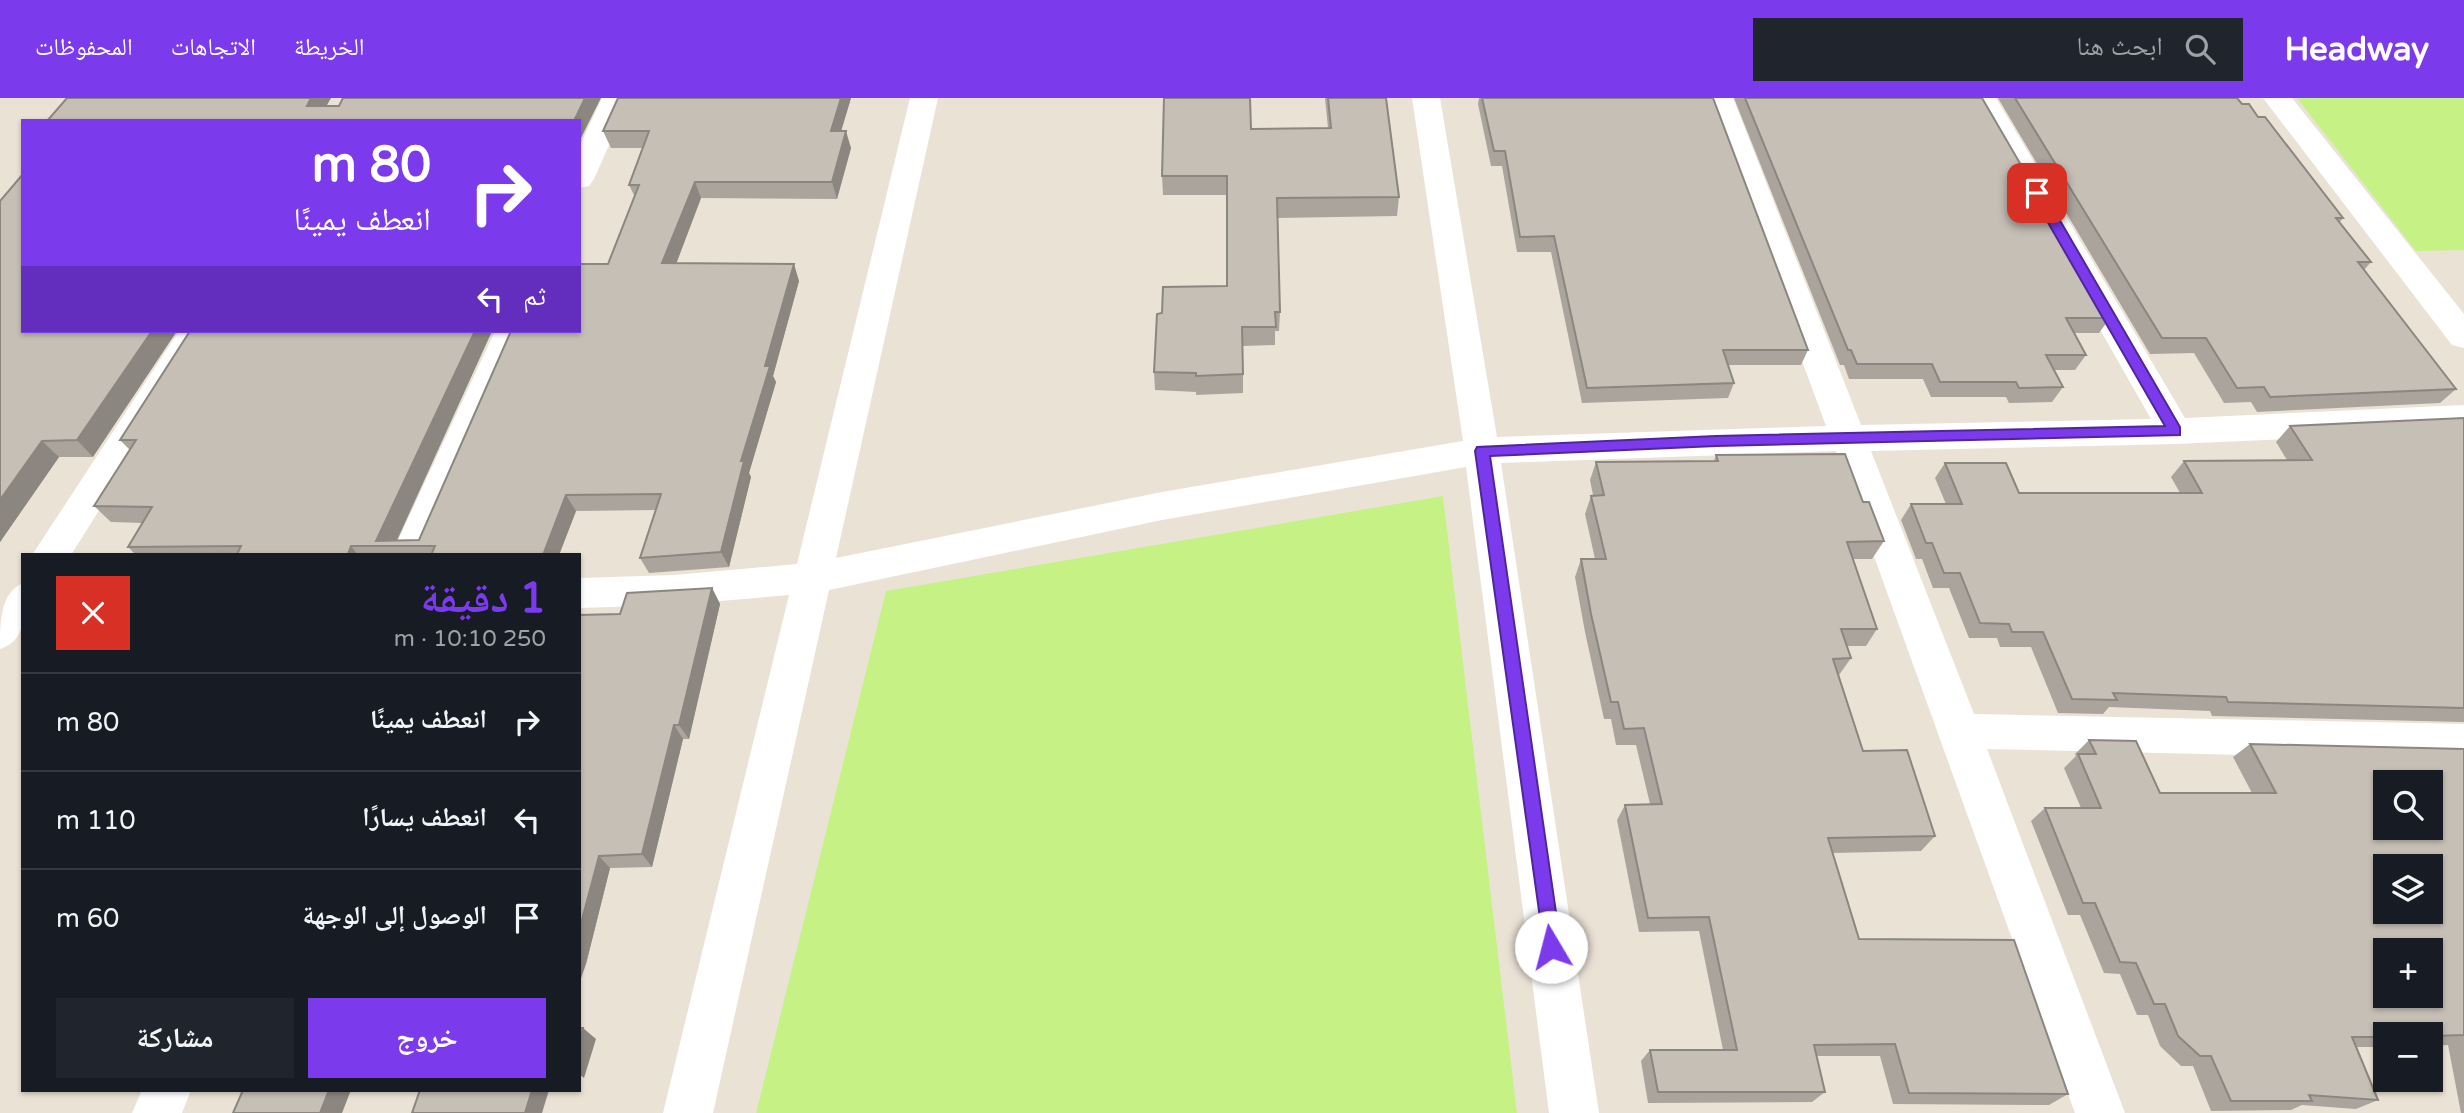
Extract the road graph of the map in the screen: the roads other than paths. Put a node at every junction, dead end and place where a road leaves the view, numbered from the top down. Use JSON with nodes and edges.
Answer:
{"nodes":[{"id":1,"x":616,"y":98,"type":"edge"},
{"id":2,"x":923,"y":98,"type":"edge"},
{"id":3,"x":1426,"y":98,"type":"edge"},
{"id":4,"x":1719,"y":98,"type":"edge"},
{"id":5,"x":1982,"y":98,"type":"edge"},
{"id":6,"x":2277,"y":98,"type":"edge"},
{"id":7,"x":581,"y":175,"type":"edge"},
{"id":8,"x":195,"y":333,"type":"edge"},
{"id":9,"x":510,"y":333,"type":"edge"},
{"id":10,"x":2464,"y":337,"type":"edge"},
{"id":11,"x":2464,"y":418,"type":"edge"},
{"id":12,"x":2175,"y":431,"type":"junction"},
{"id":13,"x":1850,"y":439,"type":"junction"},
{"id":14,"x":1482,"y":451,"type":"junction"},
{"id":15,"x":52,"y":553,"type":"edge"},
{"id":16,"x":411,"y":553,"type":"edge"},
{"id":17,"x":813,"y":578,"type":"junction"},
{"id":18,"x":581,"y":593,"type":"edge"},
{"id":19,"x":0,"y":595,"type":"edge"},
{"id":20,"x":21,"y":596,"type":"edge"},
{"id":21,"x":21,"y":599,"type":"edge"},
{"id":22,"x":0,"y":633,"type":"edge"},
{"id":23,"x":1960,"y":731,"type":"junction"},
{"id":24,"x":2464,"y":742,"type":"edge"},
{"id":25,"x":166,"y":1092,"type":"edge"},
{"id":26,"x":157,"y":1113,"type":"edge"},
{"id":27,"x":688,"y":1113,"type":"edge"},
{"id":28,"x":1574,"y":1113,"type":"edge"},
{"id":29,"x":2100,"y":1113,"type":"edge"}],
"edges":[{"from":1,"to":7,"type":"street"},
{"from":2,"to":17,"type":"street"},
{"from":3,"to":14,"type":"street"},
{"from":4,"to":13,"type":"street"},
{"from":5,"to":12,"type":"street"},
{"from":6,"to":10,"type":"street"},
{"from":8,"to":15,"type":"street"},
{"from":9,"to":16,"type":"street"},
{"from":11,"to":12,"type":"street"},
{"from":12,"to":13,"type":"street"},
{"from":13,"to":14,"type":"street"},
{"from":13,"to":23,"type":"street"},
{"from":14,"to":17,"type":"street"},
{"from":14,"to":28,"type":"street"},
{"from":17,"to":18,"type":"street"},
{"from":17,"to":27,"type":"street"},
{"from":19,"to":20,"type":"street"},
{"from":21,"to":22,"type":"street"},
{"from":23,"to":24,"type":"street"},
{"from":23,"to":29,"type":"street"},
{"from":25,"to":26,"type":"street"}]}
